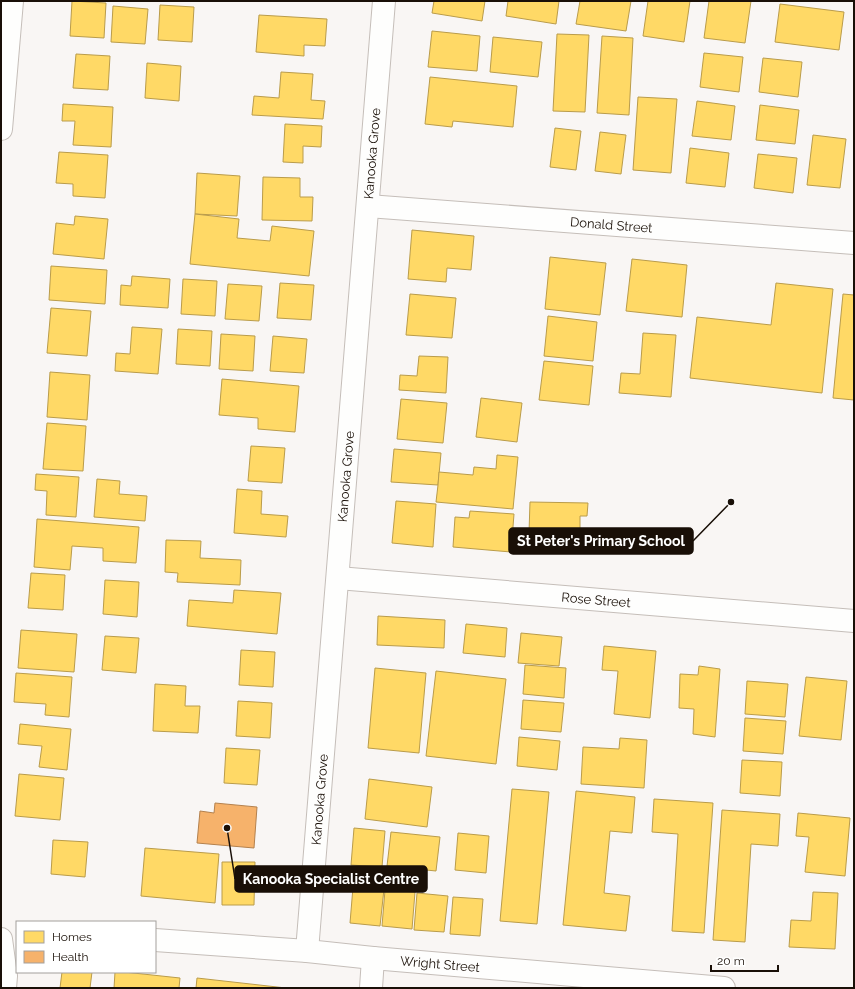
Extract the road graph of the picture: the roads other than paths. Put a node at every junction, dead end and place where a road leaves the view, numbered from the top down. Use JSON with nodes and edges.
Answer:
{"nodes":[{"id":1,"x":12,"y":1,"type":"edge"},
{"id":2,"x":384,"y":1,"type":"edge"},
{"id":3,"x":1,"y":130,"type":"edge"},
{"id":4,"x":368,"y":206,"type":"junction"},
{"id":5,"x":854,"y":243,"type":"edge"},
{"id":6,"x":338,"y":578,"type":"junction"},
{"id":7,"x":854,"y":622,"type":"edge"},
{"id":8,"x":16,"y":933,"type":"edge"},
{"id":9,"x":1,"y":939,"type":"edge"},
{"id":10,"x":156,"y":940,"type":"edge"},
{"id":11,"x":307,"y":951,"type":"junction"},
{"id":12,"x":373,"y":958,"type":"junction"},
{"id":13,"x":5,"y":988,"type":"edge"},
{"id":14,"x":371,"y":988,"type":"edge"},
{"id":15,"x":724,"y":988,"type":"edge"}],
"edges":[{"from":1,"to":3,"type":"street"},
{"from":2,"to":4,"type":"street","name":"Kanooka Grove"},
{"from":4,"to":5,"type":"street","name":"Donald Street"},
{"from":4,"to":6,"type":"street","name":"Kanooka Grove"},
{"from":6,"to":7,"type":"street","name":"Rose Street"},
{"from":6,"to":11,"type":"street","name":"Kanooka Grove"},
{"from":8,"to":9,"type":"street"},
{"from":9,"to":13,"type":"street"},
{"from":10,"to":11,"type":"street","name":"Wright Street"},
{"from":11,"to":12,"type":"street","name":"Wright Street"},
{"from":12,"to":14,"type":"street"},
{"from":12,"to":15,"type":"street","name":"Wright Street"}]}
